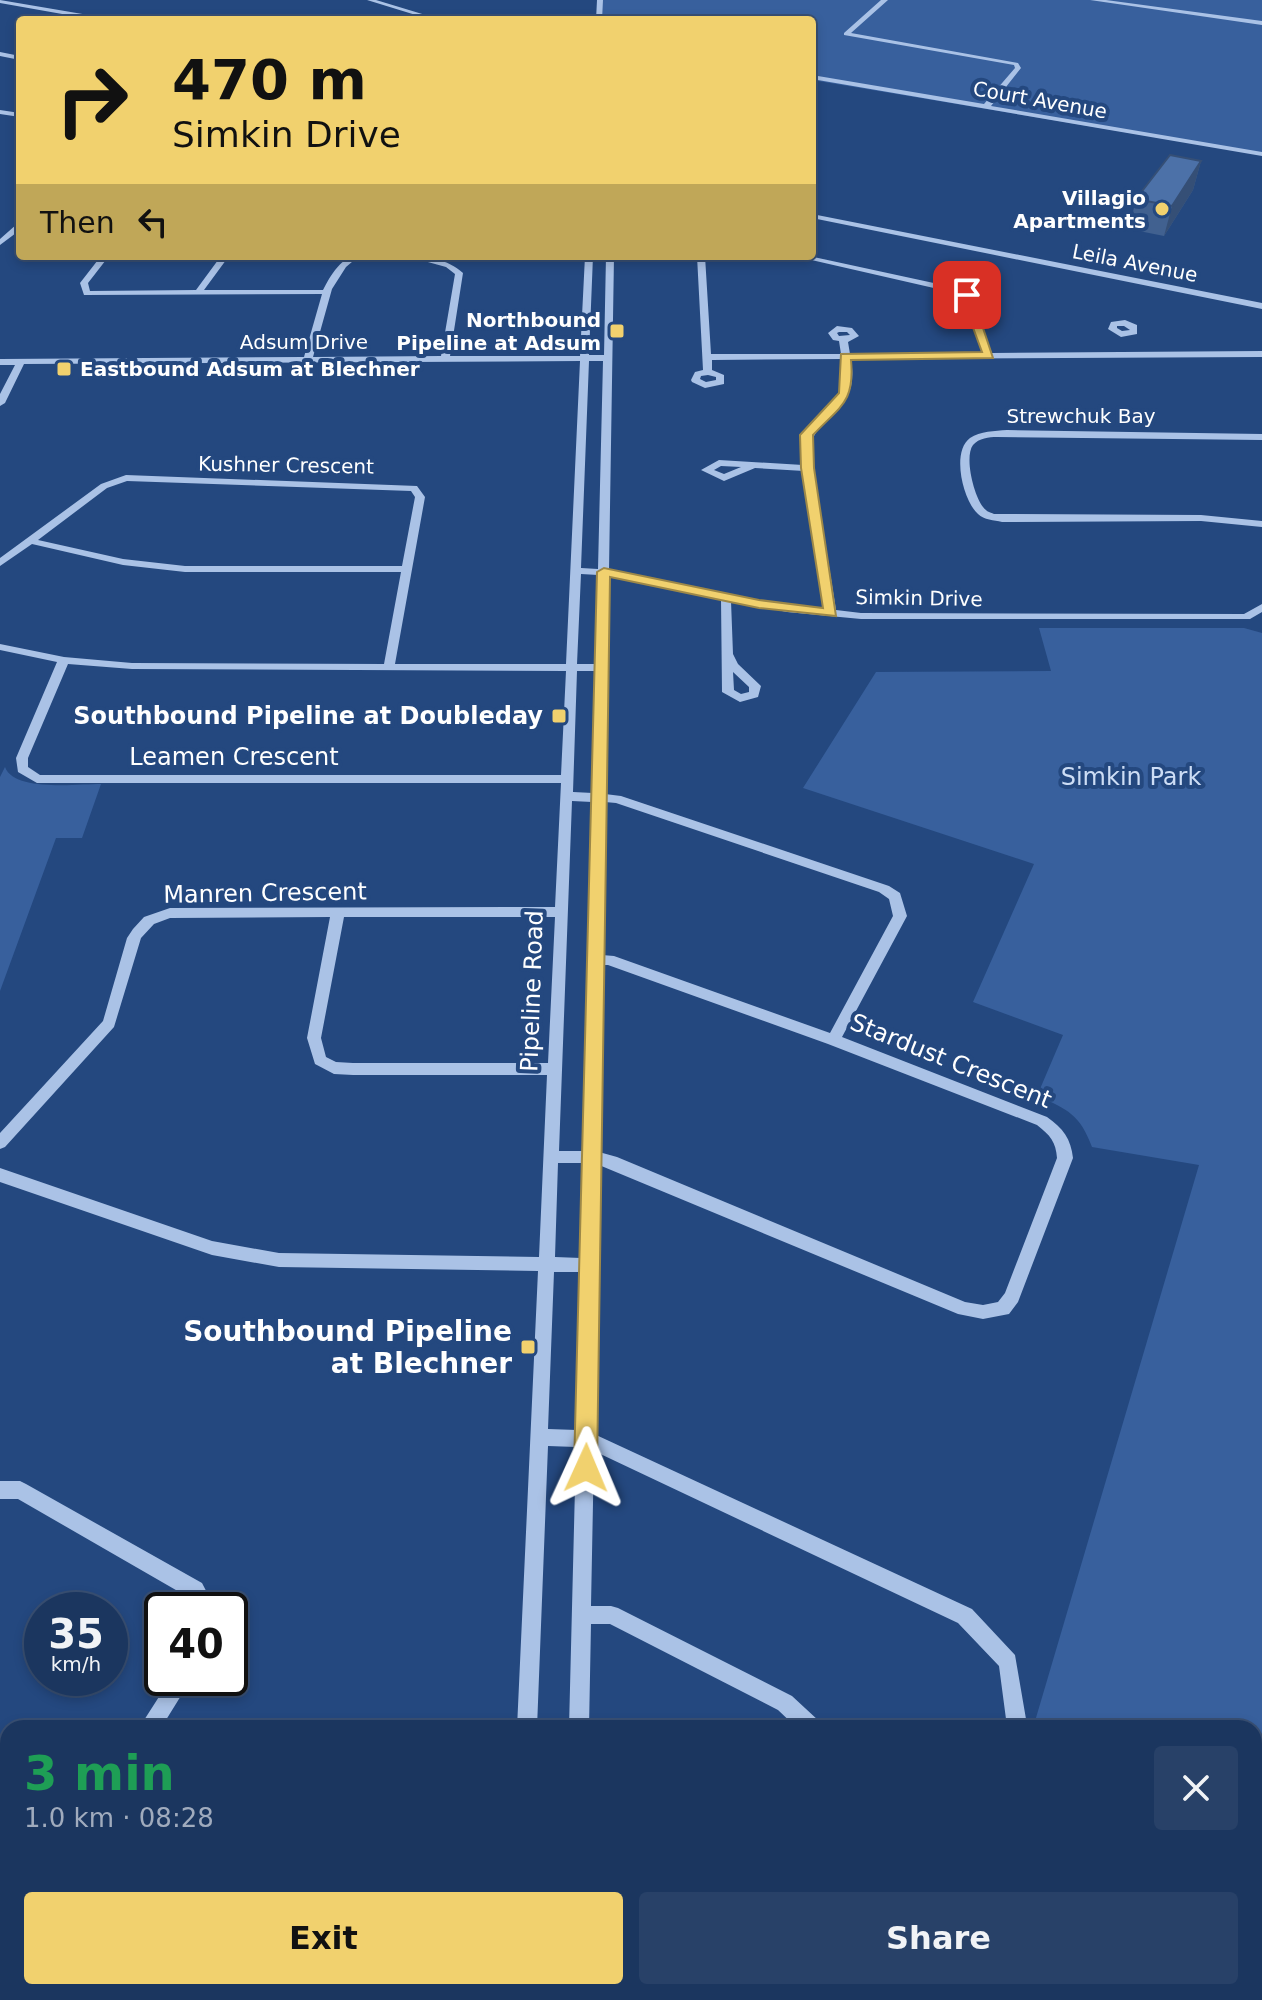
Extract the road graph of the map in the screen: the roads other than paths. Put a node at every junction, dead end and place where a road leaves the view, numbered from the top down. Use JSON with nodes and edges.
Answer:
{"nodes":[{"id":1,"x":370,"y":0,"type":"edge"},
{"id":2,"x":885,"y":0,"type":"edge"},
{"id":3,"x":1093,"y":0,"type":"edge"},
{"id":4,"x":0,"y":1,"type":"edge"},
{"id":5,"x":84,"y":16,"type":"edge"},
{"id":6,"x":421,"y":16,"type":"edge"},
{"id":7,"x":1262,"y":23,"type":"edge"},
{"id":8,"x":816,"y":78,"type":"edge"},
{"id":9,"x":986,"y":107,"type":"junction"},
{"id":10,"x":1262,"y":154,"type":"edge"},
{"id":11,"x":816,"y":209,"type":"edge"},
{"id":12,"x":816,"y":217,"type":"edge"},
{"id":13,"x":16,"y":229,"type":"edge"},
{"id":14,"x":0,"y":243,"type":"edge"},
{"id":15,"x":102,"y":260,"type":"edge"},
{"id":16,"x":222,"y":260,"type":"edge"},
{"id":17,"x":350,"y":260,"type":"edge"},
{"id":18,"x":427,"y":260,"type":"edge"},
{"id":19,"x":589,"y":260,"type":"edge"},
{"id":20,"x":610,"y":260,"type":"edge"},
{"id":21,"x":701,"y":260,"type":"edge"},
{"id":22,"x":816,"y":260,"type":"edge"},
{"id":23,"x":325,"y":292,"type":"junction"},
{"id":24,"x":198,"y":293,"type":"junction"},
{"id":25,"x":1262,"y":297,"type":"edge"},
{"id":26,"x":1262,"y":306,"type":"edge"},
{"id":27,"x":1125,"y":334,"type":"dead end"},
{"id":28,"x":843,"y":340,"type":"dead end"},
{"id":29,"x":1262,"y":354,"type":"edge"},
{"id":30,"x":989,"y":355,"type":"junction"},
{"id":31,"x":1135,"y":355,"type":"junction"},
{"id":32,"x":708,"y":357,"type":"junction"},
{"id":33,"x":845,"y":357,"type":"junction"},
{"id":34,"x":585,"y":358,"type":"junction"},
{"id":35,"x":607,"y":358,"type":"junction"},
{"id":36,"x":445,"y":359,"type":"junction"},
{"id":37,"x":308,"y":360,"type":"junction"},
{"id":38,"x":0,"y":362,"type":"edge"},
{"id":39,"x":21,"y":362,"type":"junction"},
{"id":40,"x":708,"y":372,"type":"dead end"},
{"id":41,"x":0,"y":403,"type":"edge"},
{"id":42,"x":1262,"y":437,"type":"edge"},
{"id":43,"x":754,"y":465,"type":"dead end"},
{"id":44,"x":808,"y":468,"type":"junction"},
{"id":45,"x":1262,"y":524,"type":"edge"},
{"id":46,"x":30,"y":541,"type":"junction"},
{"id":47,"x":0,"y":563,"type":"edge"},
{"id":48,"x":405,"y":569,"type":"junction"},
{"id":49,"x":575,"y":571,"type":"junction"},
{"id":50,"x":604,"y":572,"type":"junction"},
{"id":51,"x":726,"y":597,"type":"junction"},
{"id":52,"x":1262,"y":607,"type":"edge"},
{"id":53,"x":831,"y":613,"type":"junction"},
{"id":54,"x":0,"y":647,"type":"edge"},
{"id":55,"x":726,"y":652,"type":"dead end"},
{"id":56,"x":64,"y":660,"type":"junction"},
{"id":57,"x":389,"y":667,"type":"junction"},
{"id":58,"x":571,"y":668,"type":"junction"},
{"id":59,"x":602,"y":668,"type":"junction"},
{"id":60,"x":567,"y":779,"type":"junction"},
{"id":61,"x":566,"y":796,"type":"junction"},
{"id":62,"x":599,"y":796,"type":"junction"},
{"id":63,"x":561,"y":912,"type":"junction"},
{"id":64,"x":338,"y":913,"type":"junction"},
{"id":65,"x":596,"y":960,"type":"junction"},
{"id":66,"x":833,"y":1040,"type":"junction"},
{"id":67,"x":555,"y":1069,"type":"junction"},
{"id":68,"x":0,"y":1143,"type":"edge"},
{"id":69,"x":551,"y":1157,"type":"junction"},
{"id":70,"x":592,"y":1157,"type":"junction"},
{"id":71,"x":0,"y":1175,"type":"edge"},
{"id":72,"x":546,"y":1265,"type":"junction"},
{"id":73,"x":590,"y":1265,"type":"junction"},
{"id":74,"x":539,"y":1437,"type":"junction"},
{"id":75,"x":586,"y":1439,"type":"junction"},
{"id":76,"x":0,"y":1490,"type":"edge"},
{"id":77,"x":196,"y":1592,"type":"edge"},
{"id":78,"x":583,"y":1615,"type":"junction"},
{"id":79,"x":170,"y":1696,"type":"edge"},
{"id":80,"x":154,"y":1720,"type":"edge"},
{"id":81,"x":527,"y":1720,"type":"edge"},
{"id":82,"x":579,"y":1720,"type":"edge"},
{"id":83,"x":803,"y":1720,"type":"edge"},
{"id":84,"x":1016,"y":1720,"type":"edge"}],
"edges":[{"from":1,"to":6,"type":"street"},
{"from":2,"to":9,"type":"street"},
{"from":3,"to":7,"type":"street"},
{"from":4,"to":5,"type":"street"},
{"from":8,"to":9,"type":"street","name":"Court Avenue"},
{"from":9,"to":10,"type":"street","name":"Court Avenue"},
{"from":11,"to":25,"type":"street","name":"Leila Avenue"},
{"from":12,"to":26,"type":"street","name":"Leila Avenue"},
{"from":13,"to":14,"type":"street"},
{"from":15,"to":24,"type":"street"},
{"from":16,"to":24,"type":"street"},
{"from":17,"to":23,"type":"street"},
{"from":18,"to":36,"type":"street"},
{"from":19,"to":34,"type":"street","name":"Pipeline Road"},
{"from":20,"to":35,"type":"street"},
{"from":21,"to":32,"type":"street"},
{"from":22,"to":30,"type":"street"},
{"from":23,"to":24,"type":"street"},
{"from":23,"to":37,"type":"street"},
{"from":27,"to":31,"type":"street"},
{"from":28,"to":33,"type":"street"},
{"from":29,"to":31,"type":"street"},
{"from":30,"to":31,"type":"street"},
{"from":30,"to":33,"type":"street"},
{"from":32,"to":33,"type":"street"},
{"from":32,"to":40,"type":"street"},
{"from":33,"to":44,"type":"street"},
{"from":34,"to":35,"type":"street","name":"Adsum Drive"},
{"from":34,"to":36,"type":"street","name":"Adsum Drive"},
{"from":34,"to":49,"type":"street","name":"Pipeline Road"},
{"from":35,"to":50,"type":"street"},
{"from":36,"to":37,"type":"street","name":"Adsum Drive"},
{"from":37,"to":39,"type":"street","name":"Adsum Drive"},
{"from":38,"to":39,"type":"street","name":"Adsum Drive"},
{"from":39,"to":41,"type":"street"},
{"from":42,"to":45,"type":"street","name":"Strewchuk Bay"},
{"from":43,"to":44,"type":"street"},
{"from":44,"to":53,"type":"street"},
{"from":46,"to":47,"type":"street","name":"Kushner Crescent"},
{"from":46,"to":48,"type":"street"},
{"from":46,"to":48,"type":"street","name":"Kushner Crescent"},
{"from":48,"to":57,"type":"street","name":"Kushner Crescent"},
{"from":49,"to":50,"type":"street","name":"Simkin Drive"},
{"from":49,"to":58,"type":"street","name":"Pipeline Road"},
{"from":50,"to":51,"type":"street","name":"Simkin Drive"},
{"from":50,"to":59,"type":"street"},
{"from":51,"to":53,"type":"street","name":"Simkin Drive"},
{"from":51,"to":55,"type":"street"},
{"from":52,"to":53,"type":"street","name":"Simkin Drive"},
{"from":54,"to":56,"type":"street"},
{"from":56,"to":57,"type":"street"},
{"from":56,"to":60,"type":"street","name":"Leamen Crescent"},
{"from":57,"to":58,"type":"street"},
{"from":58,"to":59,"type":"street"},
{"from":58,"to":60,"type":"street","name":"Pipeline Road"},
{"from":59,"to":62,"type":"street"},
{"from":60,"to":61,"type":"street","name":"Pipeline Road"},
{"from":61,"to":62,"type":"street"},
{"from":61,"to":63,"type":"street","name":"Pipeline Road"},
{"from":62,"to":65,"type":"street"},
{"from":62,"to":66,"type":"street"},
{"from":63,"to":64,"type":"street","name":"Manren Crescent"},
{"from":63,"to":67,"type":"street","name":"Pipeline Road"},
{"from":64,"to":67,"type":"street"},
{"from":64,"to":68,"type":"street","name":"Manren Crescent"},
{"from":65,"to":66,"type":"street","name":"Stardust Crescent"},
{"from":65,"to":70,"type":"street"},
{"from":66,"to":70,"type":"street","name":"Stardust Crescent"},
{"from":67,"to":69,"type":"street","name":"Pipeline Road"},
{"from":69,"to":70,"type":"street","name":"Stardust Crescent"},
{"from":69,"to":72,"type":"street","name":"Pipeline Road"},
{"from":70,"to":73,"type":"street"},
{"from":71,"to":72,"type":"street"},
{"from":72,"to":73,"type":"street"},
{"from":72,"to":74,"type":"street","name":"Pipeline Road"},
{"from":73,"to":75,"type":"street"},
{"from":74,"to":75,"type":"street"},
{"from":74,"to":81,"type":"street","name":"Pipeline Road"},
{"from":75,"to":78,"type":"street"},
{"from":75,"to":84,"type":"street"},
{"from":76,"to":77,"type":"street"},
{"from":78,"to":82,"type":"street"},
{"from":78,"to":83,"type":"street"},
{"from":79,"to":80,"type":"street"}]}
